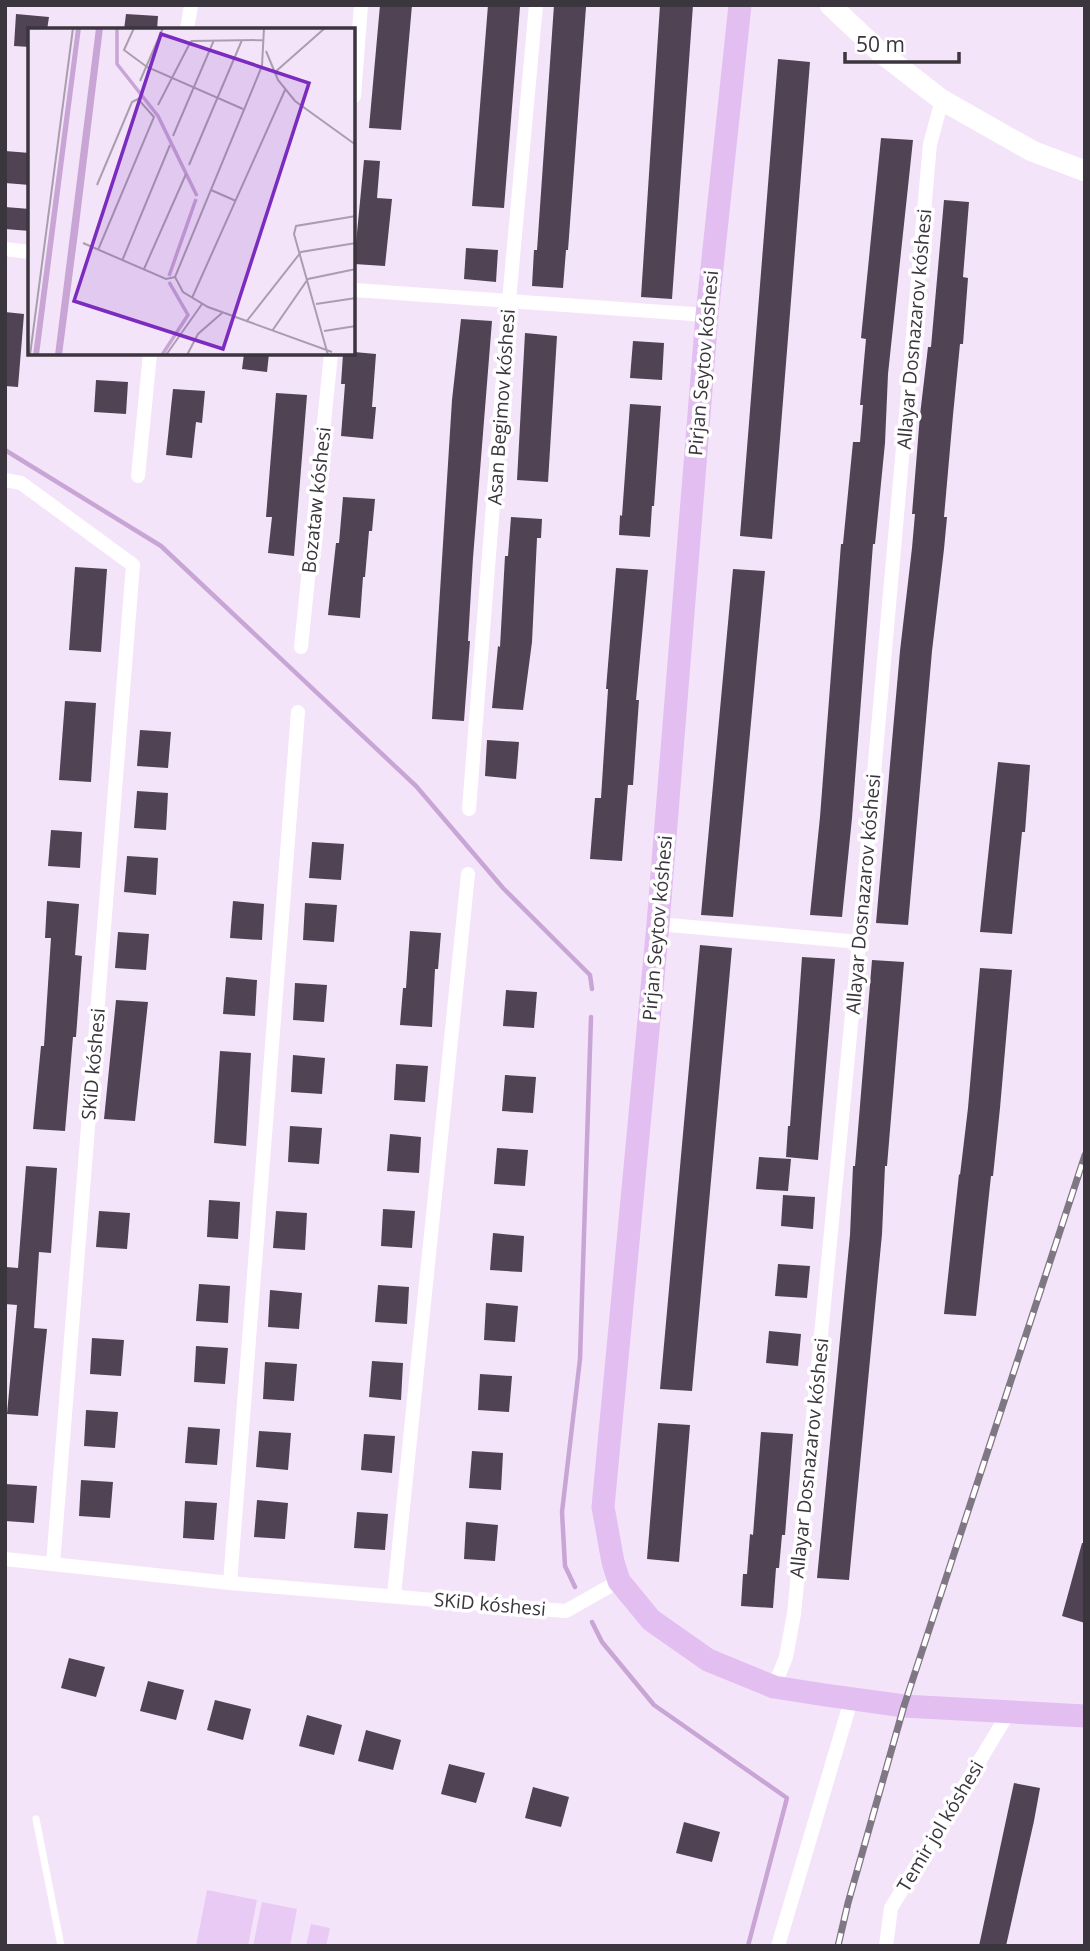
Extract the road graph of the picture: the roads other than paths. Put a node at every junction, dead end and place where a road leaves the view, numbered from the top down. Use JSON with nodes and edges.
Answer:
{"nodes":[{"id":1,"x":191,"y":5,"type":"edge"},
{"id":2,"x":361,"y":5,"type":"edge"},
{"id":3,"x":536,"y":5,"type":"edge"},
{"id":4,"x":740,"y":5,"type":"edge"},
{"id":5,"x":838,"y":8,"type":"edge"},
{"id":6,"x":187,"y":28,"type":"edge"},
{"id":7,"x":355,"y":83,"type":"edge"},
{"id":8,"x":942,"y":100,"type":"junction"},
{"id":9,"x":1085,"y":171,"type":"edge"},
{"id":10,"x":5,"y":249,"type":"edge"},
{"id":11,"x":28,"y":252,"type":"edge"},
{"id":12,"x":355,"y":290,"type":"edge"},
{"id":13,"x":509,"y":301,"type":"junction"},
{"id":14,"x":706,"y":315,"type":"junction"},
{"id":15,"x":150,"y":355,"type":"edge"},
{"id":16,"x":331,"y":355,"type":"edge"},
{"id":17,"x":138,"y":476,"type":"dead end"},
{"id":18,"x":5,"y":480,"type":"edge"},
{"id":19,"x":301,"y":647,"type":"dead end"},
{"id":20,"x":298,"y":712,"type":"dead end"},
{"id":21,"x":469,"y":809,"type":"dead end"},
{"id":22,"x":468,"y":874,"type":"dead end"},
{"id":23,"x":657,"y":924,"type":"junction"},
{"id":24,"x":859,"y":942,"type":"junction"},
{"id":25,"x":5,"y":1559,"type":"edge"},
{"id":26,"x":53,"y":1564,"type":"junction"},
{"id":27,"x":619,"y":1580,"type":"junction"},
{"id":28,"x":230,"y":1583,"type":"junction"},
{"id":29,"x":394,"y":1595,"type":"junction"},
{"id":30,"x":774,"y":1686,"type":"junction"},
{"id":31,"x":852,"y":1697,"type":"junction"},
{"id":32,"x":1009,"y":1712,"type":"junction"},
{"id":33,"x":1085,"y":1716,"type":"edge"},
{"id":34,"x":36,"y":1819,"type":"dead end"},
{"id":35,"x":61,"y":1946,"type":"edge"},
{"id":36,"x":778,"y":1946,"type":"edge"},
{"id":37,"x":886,"y":1946,"type":"edge"}],
"edges":[{"from":1,"to":6,"type":"street"},
{"from":2,"to":7,"type":"street"},
{"from":3,"to":13,"type":"street","name":"Asan Begimov kóshesi"},
{"from":4,"to":14,"type":"main road","name":"Pirjan Seytov kóshesi"},
{"from":5,"to":8,"type":"street"},
{"from":8,"to":9,"type":"street"},
{"from":8,"to":24,"type":"street","name":"Allayar Dosnazarov kóshesi"},
{"from":10,"to":11,"type":"street"},
{"from":12,"to":13,"type":"street"},
{"from":13,"to":14,"type":"street"},
{"from":13,"to":21,"type":"street","name":"Asan Begimov kóshesi"},
{"from":14,"to":23,"type":"main road","name":"Pirjan Seytov kóshesi"},
{"from":15,"to":17,"type":"street"},
{"from":16,"to":19,"type":"street","name":"Bozataw kóshesi"},
{"from":18,"to":26,"type":"street","name":"SKiD kóshesi"},
{"from":20,"to":28,"type":"street"},
{"from":22,"to":29,"type":"street"},
{"from":23,"to":24,"type":"street"},
{"from":23,"to":27,"type":"main road","name":"Pirjan Seytov kóshesi"},
{"from":24,"to":30,"type":"street","name":"Allayar Dosnazarov kóshesi"},
{"from":25,"to":26,"type":"street","name":"SKiD kóshesi"},
{"from":26,"to":28,"type":"street","name":"SKiD kóshesi"},
{"from":27,"to":29,"type":"street","name":"SKiD kóshesi"},
{"from":27,"to":30,"type":"main road","name":"Pirjan Seytov kóshesi"},
{"from":28,"to":29,"type":"street","name":"SKiD kóshesi"},
{"from":30,"to":31,"type":"main road","name":"Pirjan Seytov kóshesi"},
{"from":31,"to":32,"type":"main road","name":"Pirjan Seytov kóshesi"},
{"from":31,"to":36,"type":"street"},
{"from":32,"to":33,"type":"main road","name":"Pirjan Seytov kóshesi"},
{"from":32,"to":37,"type":"street","name":"Temir jol kóshesi"},
{"from":34,"to":35,"type":"lane"}]}
